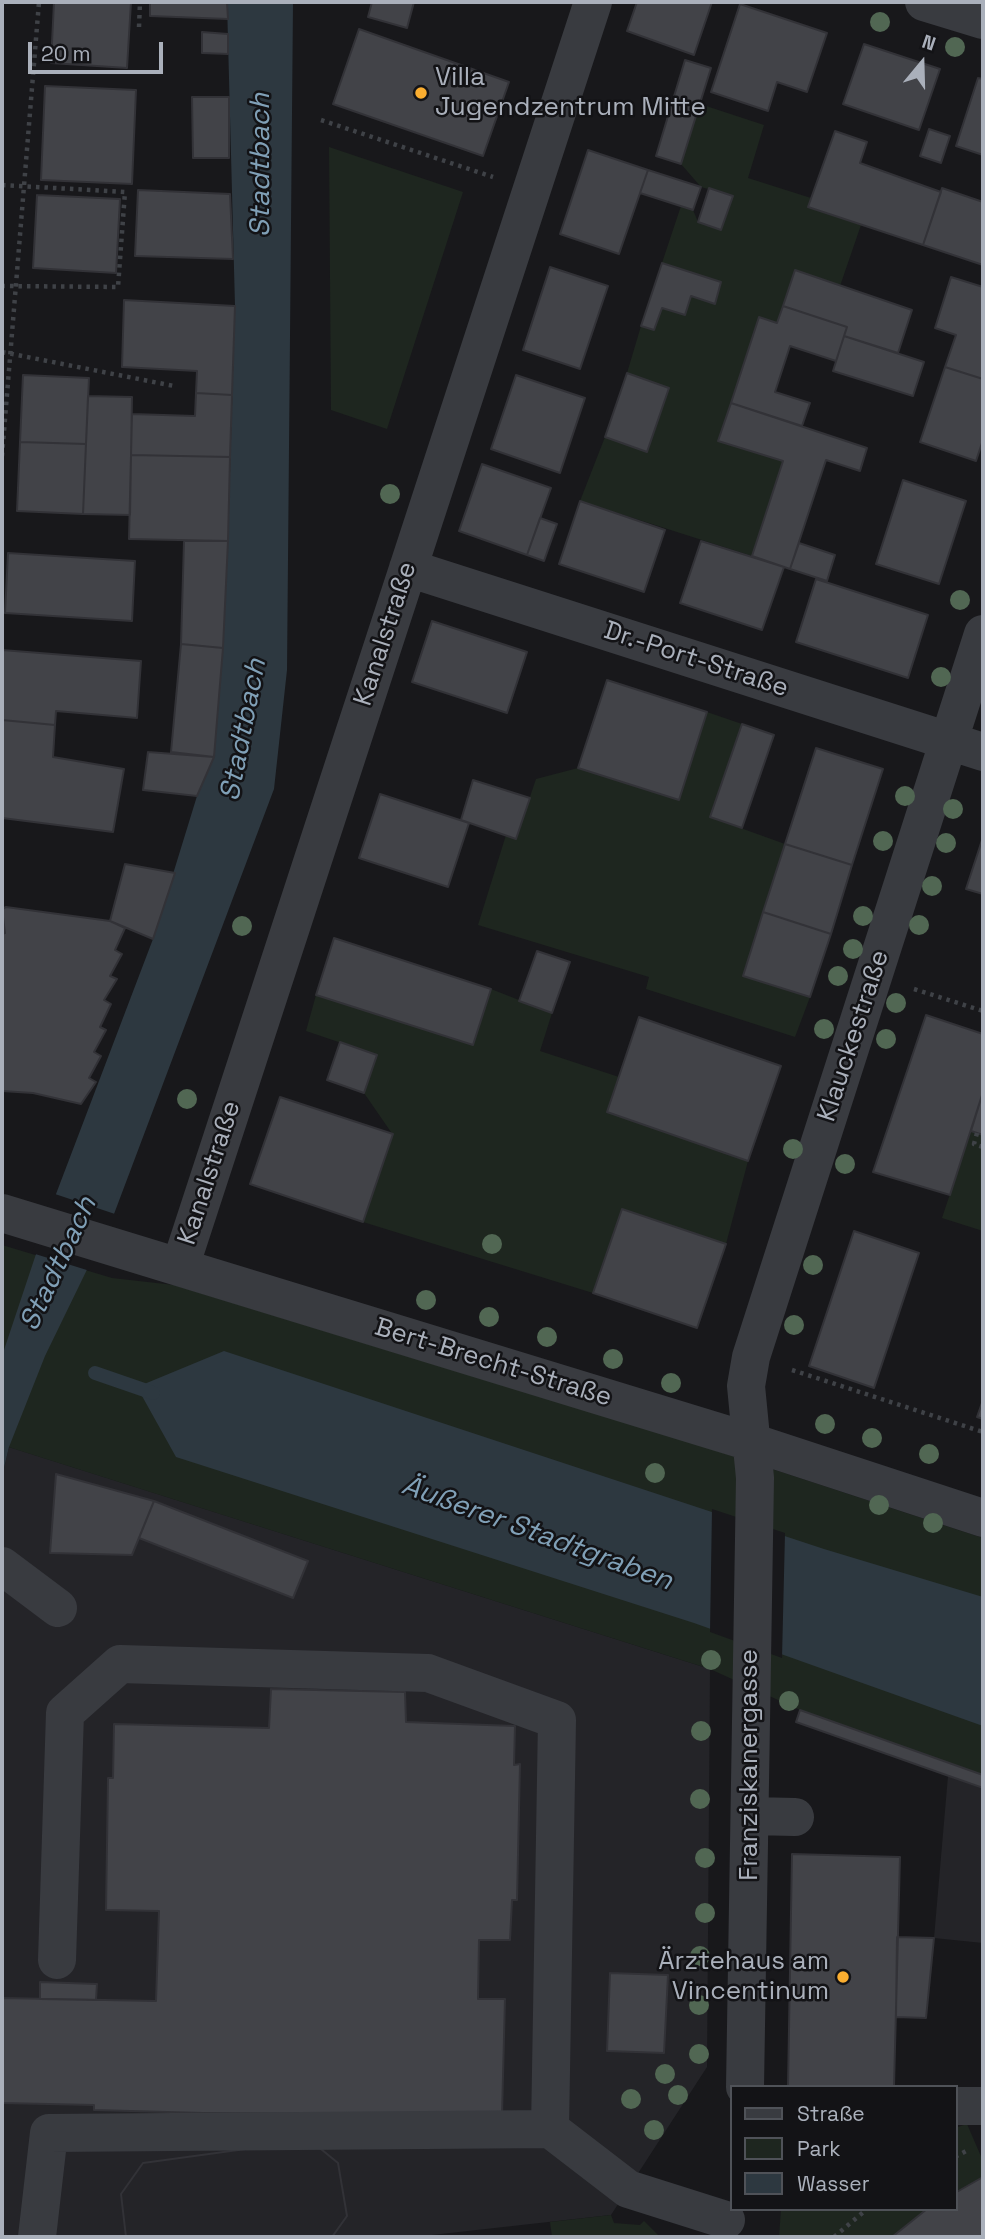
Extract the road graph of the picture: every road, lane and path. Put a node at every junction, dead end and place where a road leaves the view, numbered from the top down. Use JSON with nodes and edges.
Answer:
{"nodes":[{"id":1,"x":39,"y":2,"type":"edge"},
{"id":2,"x":140,"y":2,"type":"edge"},
{"id":3,"x":593,"y":2,"type":"edge"},
{"id":4,"x":923,"y":2,"type":"edge"},
{"id":5,"x":983,"y":20,"type":"edge"},
{"id":6,"x":139,"y":27,"type":"dead end"},
{"id":7,"x":321,"y":120,"type":"dead end"},
{"id":8,"x":2,"y":185,"type":"edge"},
{"id":9,"x":24,"y":186,"type":"junction"},
{"id":10,"x":531,"y":190,"type":"junction"},
{"id":11,"x":2,"y":286,"type":"edge"},
{"id":12,"x":15,"y":287,"type":"junction"},
{"id":13,"x":2,"y":352,"type":"edge"},
{"id":14,"x":10,"y":353,"type":"junction"},
{"id":15,"x":174,"y":386,"type":"dead end"},
{"id":16,"x":2,"y":456,"type":"edge"},
{"id":17,"x":408,"y":568,"type":"junction"},
{"id":18,"x":983,"y":634,"type":"edge"},
{"id":19,"x":966,"y":746,"type":"edge"},
{"id":20,"x":873,"y":976,"type":"junction"},
{"id":21,"x":983,"y":1011,"type":"edge"},
{"id":22,"x":977,"y":1133,"type":"dead end"},
{"id":23,"x":983,"y":1147,"type":"edge"},
{"id":24,"x":2,"y":1213,"type":"edge"},
{"id":25,"x":180,"y":1267,"type":"junction"},
{"id":26,"x":751,"y":1357,"type":"junction"},
{"id":27,"x":983,"y":1432,"type":"edge"},
{"id":28,"x":754,"y":1443,"type":"junction"},
{"id":29,"x":983,"y":1518,"type":"edge"},
{"id":30,"x":2,"y":1566,"type":"edge"},
{"id":31,"x":58,"y":1608,"type":"dead end"},
{"id":32,"x":751,"y":1816,"type":"junction"},
{"id":33,"x":795,"y":1817,"type":"dead end"},
{"id":34,"x":57,"y":1960,"type":"dead end"},
{"id":35,"x":746,"y":2085,"type":"edge"},
{"id":36,"x":957,"y":2106,"type":"edge"},
{"id":37,"x":983,"y":2106,"type":"edge"},
{"id":38,"x":550,"y":2129,"type":"junction"},
{"id":39,"x":865,"y":2211,"type":"edge"},
{"id":40,"x":726,"y":2216,"type":"edge"},
{"id":41,"x":37,"y":2237,"type":"edge"},
{"id":42,"x":834,"y":2237,"type":"edge"}],
"edges":[{"from":1,"to":9,"type":"path"},
{"from":2,"to":6,"type":"path"},
{"from":3,"to":10,"type":"street","name":"Kanalstraße"},
{"from":4,"to":5,"type":"street"},
{"from":7,"to":10,"type":"path"},
{"from":8,"to":9,"type":"path"},
{"from":9,"to":12,"type":"path"},
{"from":9,"to":12,"type":"path"},
{"from":10,"to":17,"type":"street","name":"Kanalstraße"},
{"from":11,"to":12,"type":"path"},
{"from":12,"to":14,"type":"path"},
{"from":13,"to":14,"type":"path"},
{"from":14,"to":15,"type":"path"},
{"from":14,"to":16,"type":"path"},
{"from":17,"to":19,"type":"street","name":"Dr.-Port-Straße"},
{"from":17,"to":25,"type":"street","name":"Kanalstraße"},
{"from":18,"to":19,"type":"street","name":"Klauckestraße"},
{"from":19,"to":20,"type":"street","name":"Klauckestraße"},
{"from":20,"to":21,"type":"path"},
{"from":20,"to":26,"type":"street","name":"Klauckestraße"},
{"from":22,"to":23,"type":"path"},
{"from":24,"to":25,"type":"street","name":"Bert-Brecht-Straße"},
{"from":25,"to":28,"type":"street","name":"Bert-Brecht-Straße"},
{"from":26,"to":27,"type":"path"},
{"from":26,"to":28,"type":"street","name":"Klauckestraße"},
{"from":28,"to":29,"type":"street","name":"Bert-Brecht-Straße"},
{"from":28,"to":32,"type":"street","name":"Franziskanergasse"},
{"from":30,"to":31,"type":"street"},
{"from":32,"to":33,"type":"street"},
{"from":32,"to":35,"type":"street","name":"Franziskanergasse"},
{"from":34,"to":38,"type":"street"},
{"from":36,"to":37,"type":"street"},
{"from":38,"to":40,"type":"street"},
{"from":38,"to":41,"type":"street"},
{"from":39,"to":42,"type":"path"}]}
